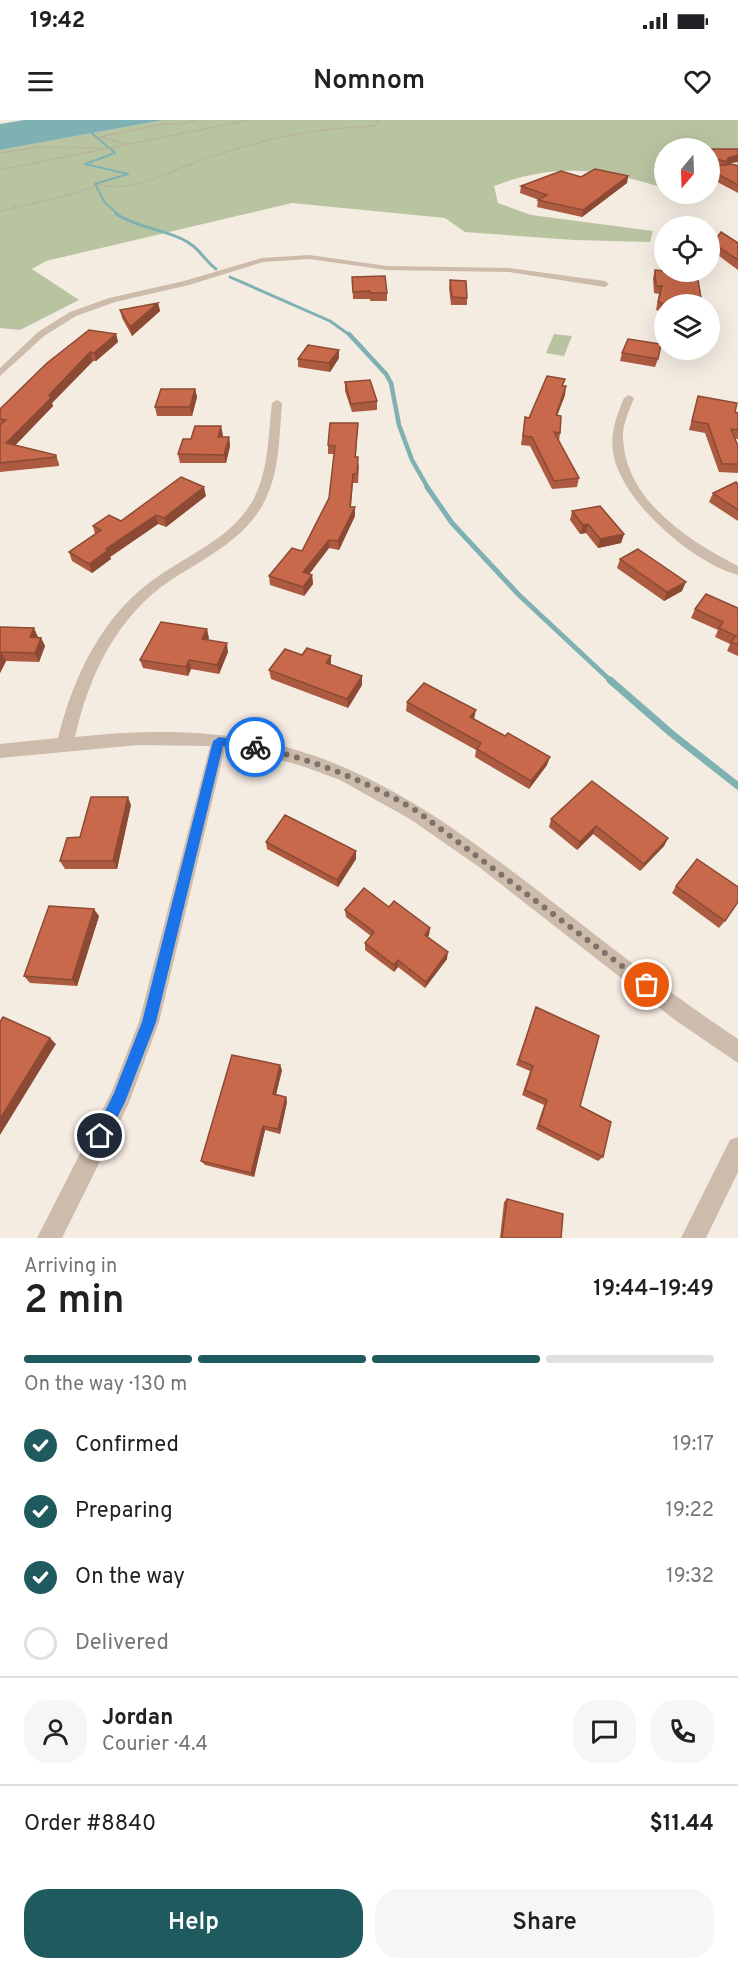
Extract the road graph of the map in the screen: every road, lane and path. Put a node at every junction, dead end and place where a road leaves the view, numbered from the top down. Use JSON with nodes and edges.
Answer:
{"nodes":[{"id":1,"x":196,"y":120,"type":"edge"},
{"id":2,"x":250,"y":120,"type":"edge"},
{"id":3,"x":379,"y":120,"type":"edge"},
{"id":4,"x":129,"y":144,"type":"junction"},
{"id":5,"x":108,"y":149,"type":"junction"},
{"id":6,"x":0,"y":153,"type":"edge"},
{"id":7,"x":738,"y":165,"type":"edge"},
{"id":8,"x":0,"y":170,"type":"edge"},
{"id":9,"x":738,"y":171,"type":"edge"},
{"id":10,"x":0,"y":211,"type":"edge"},
{"id":11,"x":605,"y":284,"type":"dead end"},
{"id":12,"x":0,"y":373,"type":"edge"},
{"id":13,"x":629,"y":398,"type":"dead end"},
{"id":14,"x":277,"y":403,"type":"dead end"},
{"id":15,"x":738,"y":571,"type":"edge"},
{"id":16,"x":219,"y":741,"type":"junction"},
{"id":17,"x":65,"y":744,"type":"junction"},
{"id":18,"x":0,"y":751,"type":"edge"},
{"id":19,"x":738,"y":1052,"type":"edge"},
{"id":20,"x":738,"y":1148,"type":"edge"},
{"id":21,"x":49,"y":1238,"type":"edge"},
{"id":22,"x":693,"y":1238,"type":"edge"}],
"edges":[{"from":1,"to":4,"type":"path"},
{"from":2,"to":4,"type":"path"},
{"from":3,"to":10,"type":"path"},
{"from":4,"to":5,"type":"path"},
{"from":5,"to":6,"type":"path"},
{"from":5,"to":8,"type":"path"},
{"from":7,"to":9,"type":"street"},
{"from":11,"to":12,"type":"street"},
{"from":13,"to":15,"type":"street"},
{"from":14,"to":17,"type":"street"},
{"from":16,"to":17,"type":"street"},
{"from":16,"to":19,"type":"street"},
{"from":16,"to":21,"type":"street"},
{"from":17,"to":18,"type":"street"},
{"from":20,"to":22,"type":"street"}]}
